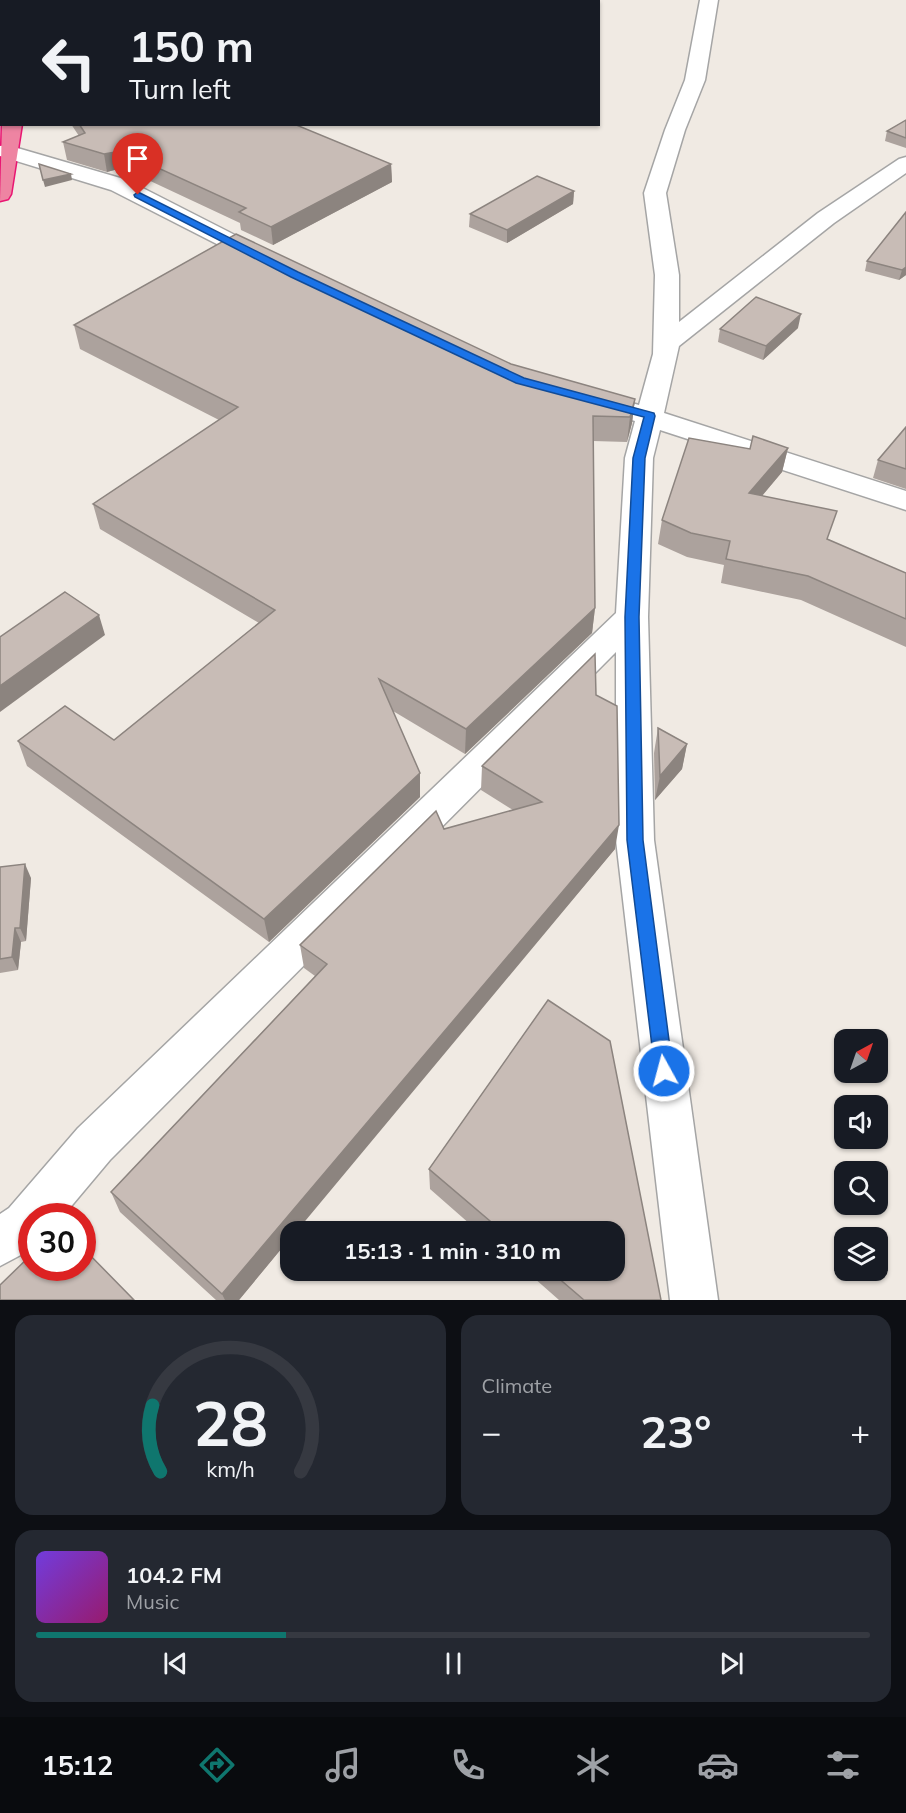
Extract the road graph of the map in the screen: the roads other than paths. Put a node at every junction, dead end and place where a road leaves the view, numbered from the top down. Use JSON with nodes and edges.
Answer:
{"nodes":[{"id":1,"x":709,"y":0,"type":"edge"},
{"id":2,"x":12,"y":126,"type":"edge"},
{"id":3,"x":7,"y":151,"type":"junction"},
{"id":4,"x":906,"y":163,"type":"edge"},
{"id":5,"x":0,"y":194,"type":"edge"},
{"id":6,"x":284,"y":269,"type":"edge"},
{"id":7,"x":666,"y":344,"type":"junction"},
{"id":8,"x":606,"y":404,"type":"edge"},
{"id":9,"x":650,"y":416,"type":"junction"},
{"id":10,"x":906,"y":501,"type":"edge"},
{"id":11,"x":632,"y":617,"type":"junction"},
{"id":12,"x":44,"y":1203,"type":"edge"},
{"id":13,"x":18,"y":1230,"type":"edge"},
{"id":14,"x":0,"y":1242,"type":"edge"},
{"id":15,"x":694,"y":1300,"type":"edge"}],
"edges":[{"from":1,"to":7,"type":"street"},
{"from":2,"to":3,"type":"highway"},
{"from":3,"to":5,"type":"highway"},
{"from":3,"to":6,"type":"street"},
{"from":4,"to":7,"type":"street"},
{"from":7,"to":9,"type":"street"},
{"from":8,"to":9,"type":"street"},
{"from":9,"to":10,"type":"street"},
{"from":9,"to":11,"type":"street"},
{"from":11,"to":12,"type":"street"},
{"from":11,"to":15,"type":"street"},
{"from":13,"to":14,"type":"street"}]}
